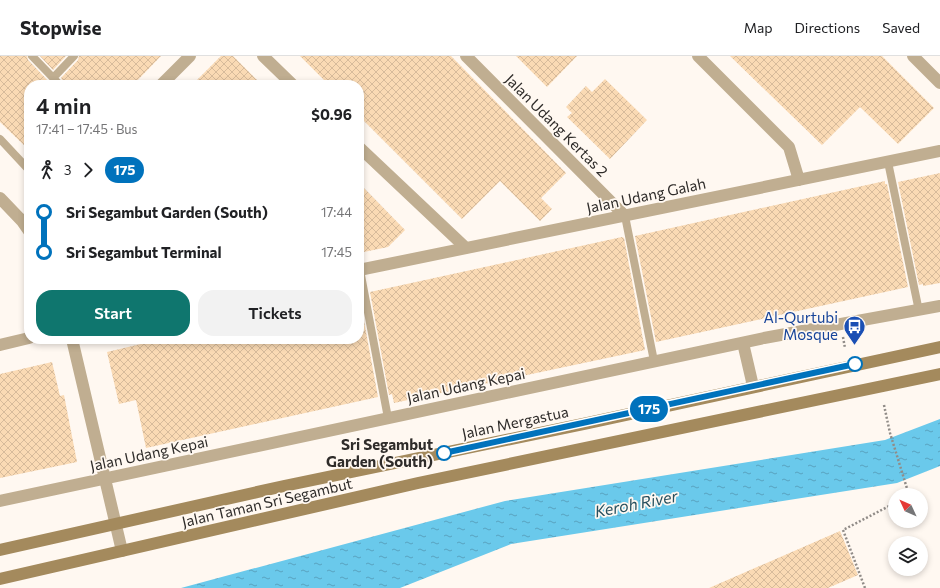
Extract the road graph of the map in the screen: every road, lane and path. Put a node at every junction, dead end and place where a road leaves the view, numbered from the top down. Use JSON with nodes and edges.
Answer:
{"nodes":[{"id":1,"x":32,"y":56,"type":"edge"},
{"id":2,"x":74,"y":56,"type":"edge"},
{"id":3,"x":190,"y":56,"type":"edge"},
{"id":4,"x":263,"y":56,"type":"edge"},
{"id":5,"x":466,"y":56,"type":"edge"},
{"id":6,"x":698,"y":56,"type":"edge"},
{"id":7,"x":913,"y":56,"type":"edge"},
{"id":8,"x":53,"y":78,"type":"joint"},
{"id":9,"x":166,"y":80,"type":"edge"},
{"id":10,"x":288,"y":80,"type":"edge"},
{"id":11,"x":940,"y":83,"type":"edge"},
{"id":12,"x":0,"y":139,"type":"edge"},
{"id":13,"x":940,"y":151,"type":"edge"},
{"id":14,"x":364,"y":152,"type":"edge"},
{"id":15,"x":888,"y":162,"type":"junction"},
{"id":16,"x":24,"y":165,"type":"edge"},
{"id":17,"x":799,"y":180,"type":"junction"},
{"id":18,"x":0,"y":198,"type":"edge"},
{"id":19,"x":625,"y":216,"type":"junction"},
{"id":20,"x":24,"y":219,"type":"edge"},
{"id":21,"x":466,"y":248,"type":"junction"},
{"id":22,"x":364,"y":269,"type":"edge"},
{"id":23,"x":364,"y":296,"type":"edge"},
{"id":24,"x":940,"y":306,"type":"edge"},
{"id":25,"x":919,"y":311,"type":"junction"},
{"id":26,"x":24,"y":339,"type":"edge"},
{"id":27,"x":743,"y":343,"type":"junction"},
{"id":28,"x":73,"y":344,"type":"edge"},
{"id":29,"x":0,"y":345,"type":"edge"},
{"id":30,"x":940,"y":347,"type":"edge"},
{"id":31,"x":654,"y":361,"type":"junction"},
{"id":32,"x":940,"y":374,"type":"edge"},
{"id":33,"x":753,"y":386,"type":"junction"},
{"id":34,"x":884,"y":404,"type":"dead end"},
{"id":35,"x":388,"y":418,"type":"junction"},
{"id":36,"x":104,"y":479,"type":"junction"},
{"id":37,"x":284,"y":486,"type":"joint"},
{"id":38,"x":908,"y":488,"type":"edge"},
{"id":39,"x":0,"y":501,"type":"edge"},
{"id":40,"x":888,"y":507,"type":"edge"},
{"id":41,"x":115,"y":524,"type":"junction"},
{"id":42,"x":0,"y":550,"type":"edge"},
{"id":43,"x":122,"y":551,"type":"junction"},
{"id":44,"x":0,"y":579,"type":"edge"},
{"id":45,"x":865,"y":588,"type":"edge"}],
"edges":[{"from":1,"to":8,"type":"lane"},
{"from":2,"to":8,"type":"lane"},
{"from":3,"to":9,"type":"street"},
{"from":4,"to":10,"type":"street"},
{"from":5,"to":19,"type":"street","name":"Jalan Udang Kertas 2"},
{"from":6,"to":17,"type":"street"},
{"from":7,"to":11,"type":"street"},
{"from":12,"to":16,"type":"lane"},
{"from":13,"to":15,"type":"street","name":"Jalan Udang Galah"},
{"from":14,"to":21,"type":"street"},
{"from":15,"to":17,"type":"street","name":"Jalan Udang Galah"},
{"from":15,"to":25,"type":"lane"},
{"from":17,"to":19,"type":"street","name":"Jalan Udang Galah"},
{"from":18,"to":20,"type":"street"},
{"from":19,"to":21,"type":"street","name":"Jalan Udang Galah"},
{"from":19,"to":31,"type":"lane"},
{"from":21,"to":22,"type":"street","name":"Jalan Udang Galah"},
{"from":23,"to":35,"type":"lane"},
{"from":24,"to":25,"type":"street","name":"Jalan Udang Kepai"},
{"from":25,"to":27,"type":"street","name":"Jalan Udang Kepai"},
{"from":26,"to":29,"type":"street"},
{"from":27,"to":31,"type":"street","name":"Jalan Udang Kepai"},
{"from":27,"to":33,"type":"street"},
{"from":28,"to":36,"type":"street"},
{"from":30,"to":33,"type":"street"},
{"from":31,"to":35,"type":"street","name":"Jalan Udang Kepai"},
{"from":32,"to":43,"type":"street","name":"Jalan Taman Sri Segambut"},
{"from":33,"to":37,"type":"street","name":"Jalan Mergastua"},
{"from":34,"to":38,"type":"path"},
{"from":35,"to":36,"type":"street","name":"Jalan Udang Kepai"},
{"from":36,"to":39,"type":"street","name":"Jalan Udang Kepai"},
{"from":36,"to":41,"type":"street"},
{"from":37,"to":41,"type":"street","name":"Jalan Taman Sri Segambut"},
{"from":40,"to":45,"type":"path"},
{"from":41,"to":42,"type":"street","name":"Jalan Taman Sri Segambut"},
{"from":41,"to":43,"type":"street"},
{"from":43,"to":44,"type":"street","name":"Jalan Taman Sri Segambut"}]}
